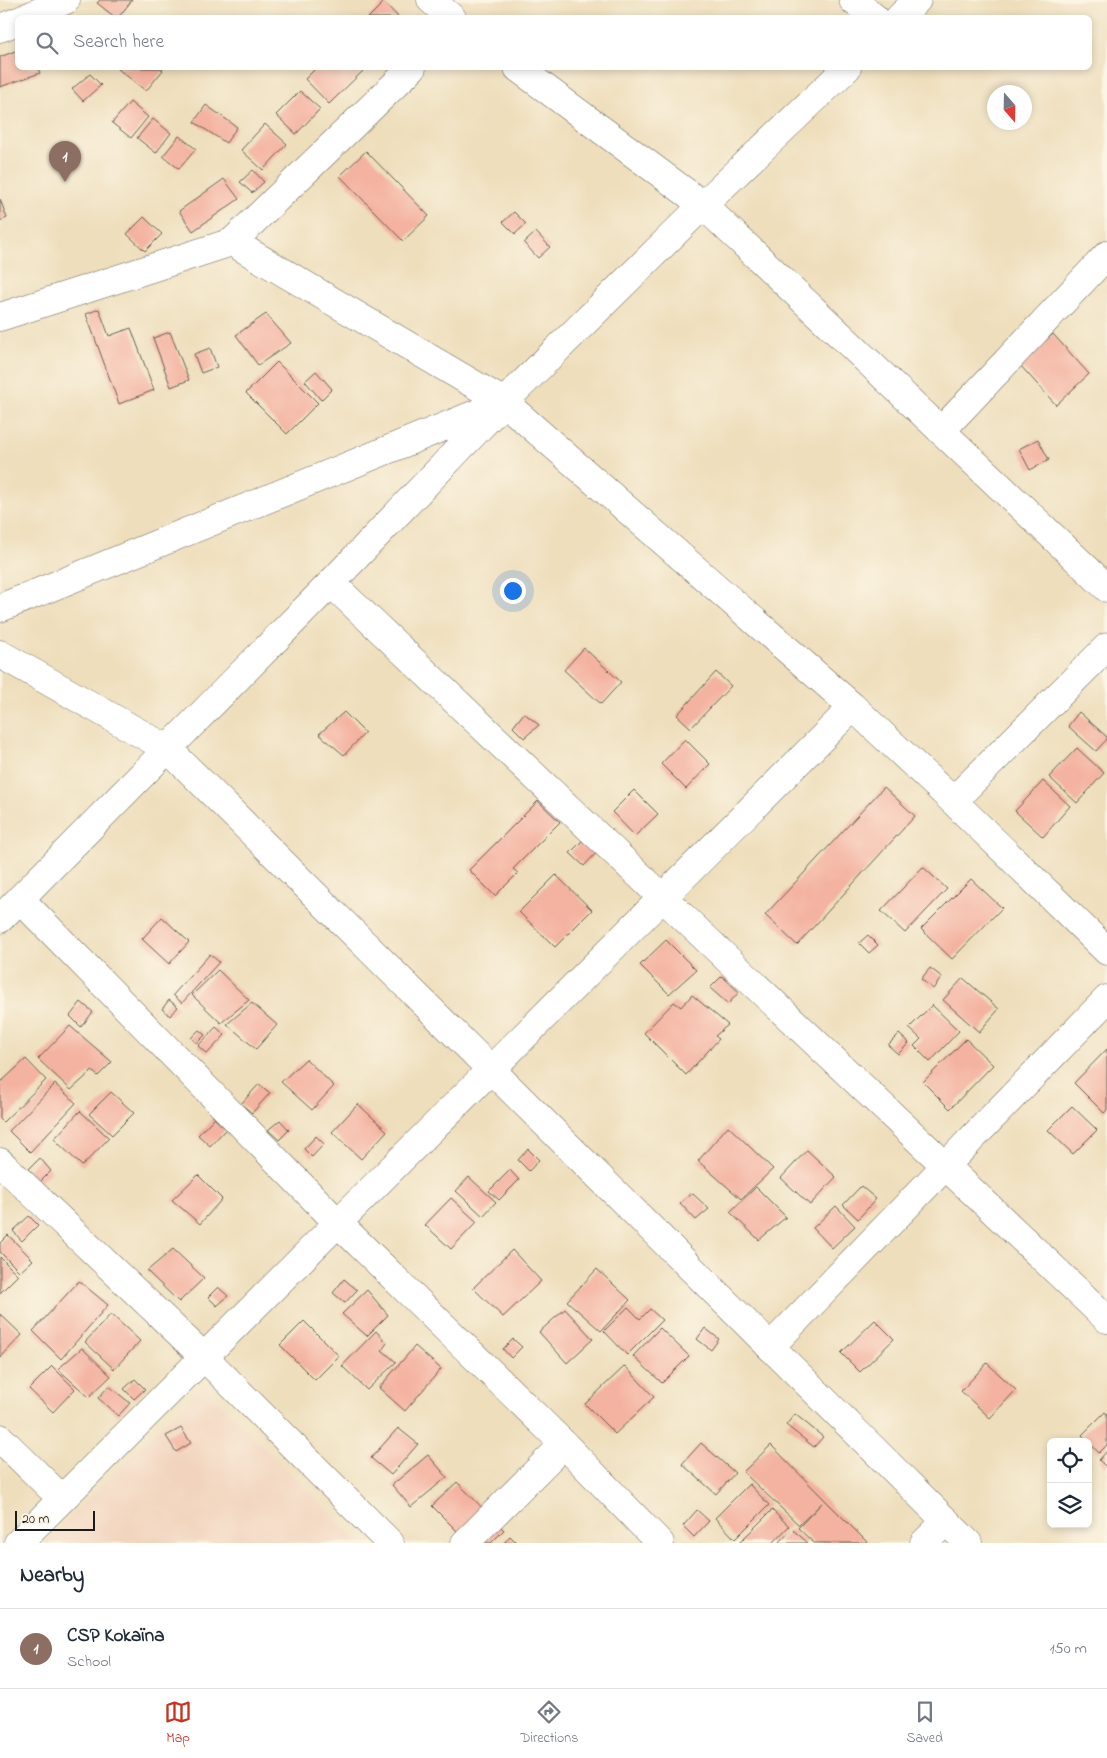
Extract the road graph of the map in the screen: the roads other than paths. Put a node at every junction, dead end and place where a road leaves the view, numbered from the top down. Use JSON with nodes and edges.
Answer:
{"nodes":[{"id":1,"x":66,"y":0,"type":"edge"},
{"id":2,"x":432,"y":0,"type":"edge"},
{"id":3,"x":853,"y":0,"type":"edge"},
{"id":4,"x":917,"y":0,"type":"edge"},
{"id":5,"x":32,"y":15,"type":"edge"},
{"id":6,"x":449,"y":15,"type":"edge"},
{"id":7,"x":871,"y":15,"type":"edge"},
{"id":8,"x":902,"y":15,"type":"edge"},
{"id":9,"x":15,"y":22,"type":"edge"},
{"id":10,"x":0,"y":28,"type":"edge"},
{"id":11,"x":410,"y":70,"type":"edge"},
{"id":12,"x":521,"y":70,"type":"edge"},
{"id":13,"x":845,"y":70,"type":"edge"},
{"id":14,"x":703,"y":205,"type":"junction"},
{"id":15,"x":232,"y":242,"type":"junction"},
{"id":16,"x":1107,"y":255,"type":"edge"},
{"id":17,"x":0,"y":317,"type":"edge"},
{"id":18,"x":504,"y":402,"type":"junction"},
{"id":19,"x":940,"y":431,"type":"junction"},
{"id":20,"x":331,"y":582,"type":"junction"},
{"id":21,"x":1107,"y":588,"type":"edge"},
{"id":22,"x":0,"y":608,"type":"edge"},
{"id":23,"x":1107,"y":647,"type":"edge"},
{"id":24,"x":0,"y":654,"type":"edge"},
{"id":25,"x":853,"y":707,"type":"junction"},
{"id":26,"x":168,"y":749,"type":"junction"},
{"id":27,"x":953,"y":801,"type":"junction"},
{"id":28,"x":662,"y":897,"type":"junction"},
{"id":29,"x":20,"y":899,"type":"junction"},
{"id":30,"x":0,"y":920,"type":"edge"},
{"id":31,"x":1107,"y":951,"type":"edge"},
{"id":32,"x":1107,"y":999,"type":"edge"},
{"id":33,"x":490,"y":1070,"type":"junction"},
{"id":34,"x":0,"y":1162,"type":"edge"},
{"id":35,"x":946,"y":1166,"type":"junction"},
{"id":36,"x":338,"y":1222,"type":"junction"},
{"id":37,"x":1107,"y":1319,"type":"edge"},
{"id":38,"x":770,"y":1347,"type":"junction"},
{"id":39,"x":204,"y":1357,"type":"junction"},
{"id":40,"x":0,"y":1438,"type":"edge"},
{"id":41,"x":564,"y":1444,"type":"junction"},
{"id":42,"x":62,"y":1499,"type":"junction"},
{"id":43,"x":946,"y":1521,"type":"junction"},
{"id":44,"x":18,"y":1543,"type":"edge"},
{"id":45,"x":390,"y":1543,"type":"edge"},
{"id":46,"x":465,"y":1543,"type":"edge"},
{"id":47,"x":660,"y":1543,"type":"edge"},
{"id":48,"x":924,"y":1543,"type":"edge"},
{"id":49,"x":968,"y":1543,"type":"edge"}],
"edges":[{"from":1,"to":5,"type":"street"},
{"from":2,"to":6,"type":"street"},
{"from":3,"to":7,"type":"street"},
{"from":4,"to":8,"type":"street"},
{"from":9,"to":10,"type":"street"},
{"from":11,"to":15,"type":"street"},
{"from":12,"to":14,"type":"street"},
{"from":13,"to":14,"type":"street"},
{"from":14,"to":18,"type":"street"},
{"from":14,"to":19,"type":"street"},
{"from":15,"to":17,"type":"street"},
{"from":15,"to":18,"type":"street"},
{"from":16,"to":19,"type":"street"},
{"from":18,"to":20,"type":"street"},
{"from":18,"to":22,"type":"street"},
{"from":18,"to":25,"type":"street"},
{"from":19,"to":21,"type":"street"},
{"from":20,"to":26,"type":"street"},
{"from":20,"to":28,"type":"street"},
{"from":23,"to":27,"type":"street"},
{"from":24,"to":26,"type":"street"},
{"from":25,"to":27,"type":"street"},
{"from":25,"to":28,"type":"street"},
{"from":26,"to":29,"type":"street"},
{"from":26,"to":33,"type":"street"},
{"from":27,"to":31,"type":"street"},
{"from":28,"to":33,"type":"street"},
{"from":28,"to":35,"type":"street"},
{"from":29,"to":30,"type":"street"},
{"from":29,"to":36,"type":"street"},
{"from":32,"to":35,"type":"street"},
{"from":33,"to":36,"type":"street"},
{"from":33,"to":38,"type":"street"},
{"from":34,"to":39,"type":"street"},
{"from":35,"to":37,"type":"street"},
{"from":35,"to":38,"type":"street"},
{"from":36,"to":39,"type":"street"},
{"from":36,"to":41,"type":"street"},
{"from":38,"to":43,"type":"street"},
{"from":39,"to":42,"type":"street"},
{"from":39,"to":45,"type":"street"},
{"from":40,"to":42,"type":"street"},
{"from":41,"to":46,"type":"street"},
{"from":41,"to":47,"type":"street"},
{"from":42,"to":44,"type":"street"},
{"from":43,"to":48,"type":"street"},
{"from":43,"to":49,"type":"street"}]}
